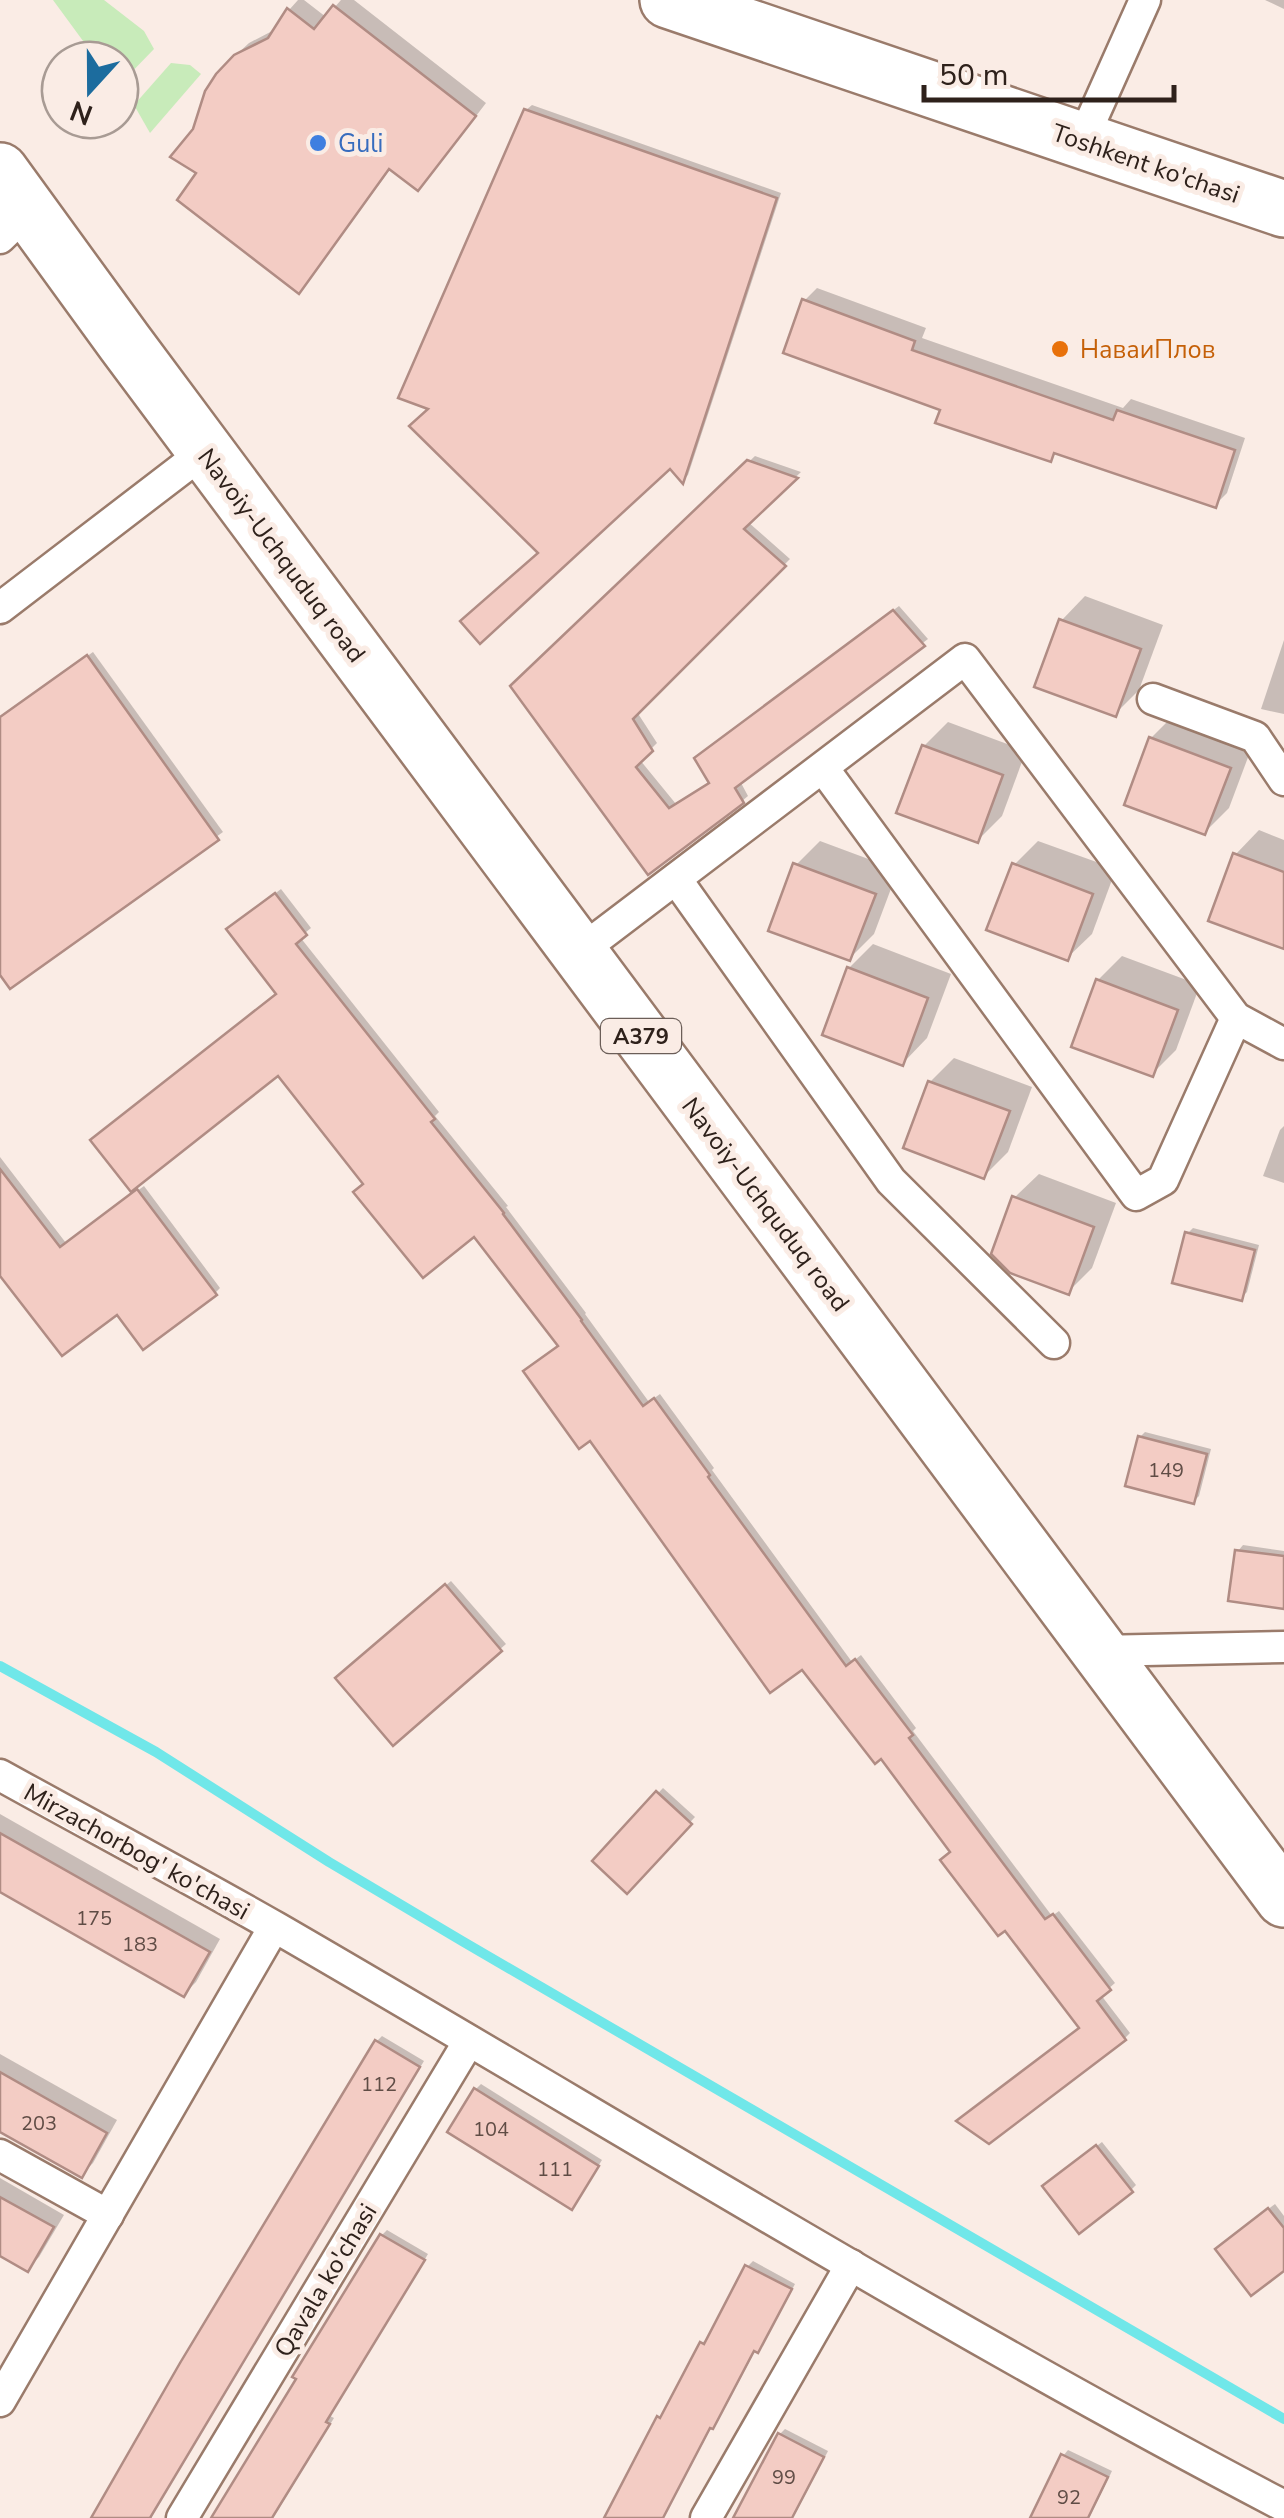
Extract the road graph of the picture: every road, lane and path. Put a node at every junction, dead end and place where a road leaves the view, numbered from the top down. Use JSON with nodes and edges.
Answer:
{"nodes":[{"id":1,"x":668,"y":0,"type":"edge"},
{"id":2,"x":782,"y":0,"type":"edge"},
{"id":3,"x":1145,"y":0,"type":"edge"},
{"id":4,"x":1089,"y":125,"type":"junction"},
{"id":5,"x":1284,"y":172,"type":"edge"},
{"id":6,"x":10,"y":207,"type":"edge"},
{"id":7,"x":1284,"y":209,"type":"edge"},
{"id":8,"x":205,"y":451,"type":"junction"},
{"id":9,"x":0,"y":608,"type":"edge"},
{"id":10,"x":1153,"y":699,"type":"dead end"},
{"id":11,"x":822,"y":768,"type":"junction"},
{"id":12,"x":1284,"y":780,"type":"edge"},
{"id":13,"x":676,"y":879,"type":"junction"},
{"id":14,"x":579,"y":952,"type":"junction"},
{"id":15,"x":1236,"y":1018,"type":"junction"},
{"id":16,"x":1284,"y":1043,"type":"edge"},
{"id":17,"x":1054,"y":1343,"type":"dead end"},
{"id":18,"x":1284,"y":1647,"type":"edge"},
{"id":19,"x":1099,"y":1650,"type":"junction"},
{"id":20,"x":0,"y":1775,"type":"edge"},
{"id":21,"x":1284,"y":1899,"type":"edge"},
{"id":22,"x":274,"y":1927,"type":"junction"},
{"id":23,"x":469,"y":2041,"type":"junction"},
{"id":24,"x":0,"y":2155,"type":"edge"},
{"id":25,"x":108,"y":2215,"type":"junction"},
{"id":26,"x":851,"y":2265,"type":"junction"},
{"id":27,"x":0,"y":2401,"type":"edge"},
{"id":28,"x":1284,"y":2506,"type":"edge"},
{"id":29,"x":182,"y":2518,"type":"edge"},
{"id":30,"x":706,"y":2518,"type":"edge"}],
"edges":[{"from":1,"to":4,"type":"highway","name":"Toshkent ko'chasi"},
{"from":2,"to":4,"type":"highway","name":"Toshkent ko'chasi"},
{"from":3,"to":4,"type":"street"},
{"from":4,"to":5,"type":"highway","name":"Toshkent ko'chasi"},
{"from":4,"to":7,"type":"highway","name":"Toshkent ko'chasi"},
{"from":6,"to":8,"type":"highway","name":"Navoiy-Uchquduq road","number":"A379"},
{"from":8,"to":9,"type":"street"},
{"from":8,"to":14,"type":"highway","name":"Navoiy-Uchquduq road","number":"A379"},
{"from":10,"to":12,"type":"street"},
{"from":11,"to":13,"type":"street"},
{"from":11,"to":15,"type":"street"},
{"from":11,"to":15,"type":"street"},
{"from":13,"to":14,"type":"street"},
{"from":13,"to":17,"type":"street"},
{"from":14,"to":19,"type":"highway","name":"Navoiy-Uchquduq road","number":"A379"},
{"from":15,"to":16,"type":"street"},
{"from":18,"to":19,"type":"street"},
{"from":19,"to":21,"type":"highway","name":"Navoiy-Uchquduq road","number":"A379"},
{"from":20,"to":22,"type":"street","name":"Mirzachorbog' ko'chasi"},
{"from":22,"to":23,"type":"street","name":"Mirzachorbog' ko'chasi"},
{"from":22,"to":25,"type":"street"},
{"from":23,"to":26,"type":"street","name":"Mirzachorbog' ko'chasi"},
{"from":23,"to":29,"type":"street","name":"Qavala ko'chasi"},
{"from":24,"to":25,"type":"street"},
{"from":25,"to":27,"type":"street"},
{"from":26,"to":28,"type":"street","name":"Mirzachorbog' ko'chasi"},
{"from":26,"to":30,"type":"street"}]}
